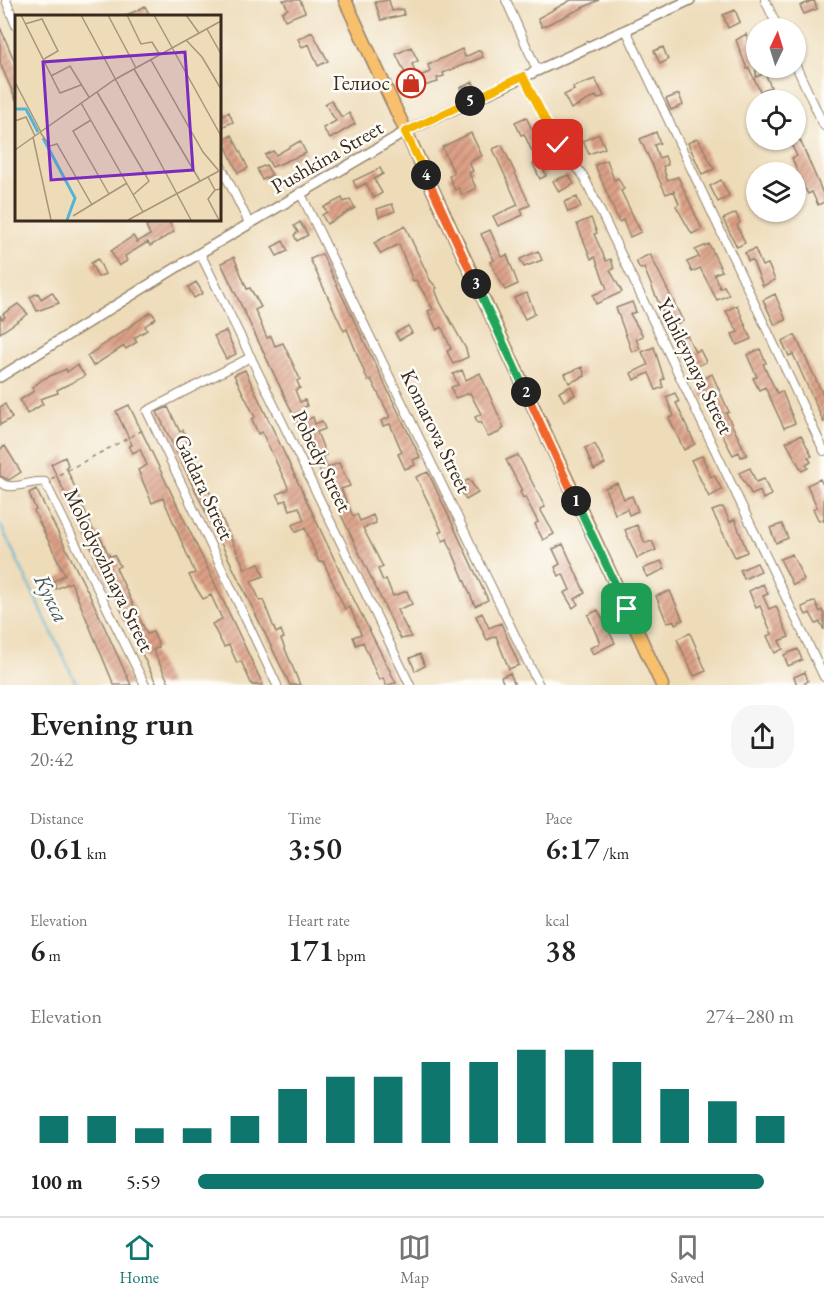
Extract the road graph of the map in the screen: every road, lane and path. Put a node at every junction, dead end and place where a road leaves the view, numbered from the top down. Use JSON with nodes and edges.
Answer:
{"nodes":[{"id":1,"x":6,"y":0,"type":"edge"},
{"id":2,"x":345,"y":0,"type":"edge"},
{"id":3,"x":506,"y":0,"type":"edge"},
{"id":4,"x":690,"y":0,"type":"edge"},
{"id":5,"x":765,"y":0,"type":"edge"},
{"id":6,"x":679,"y":2,"type":"edge"},
{"id":7,"x":773,"y":18,"type":"edge"},
{"id":8,"x":15,"y":23,"type":"edge"},
{"id":9,"x":626,"y":30,"type":"junction"},
{"id":10,"x":537,"y":70,"type":"junction"},
{"id":11,"x":523,"y":76,"type":"junction"},
{"id":12,"x":802,"y":78,"type":"edge"},
{"id":13,"x":824,"y":126,"type":"edge"},
{"id":14,"x":405,"y":132,"type":"junction"},
{"id":15,"x":220,"y":164,"type":"edge"},
{"id":16,"x":300,"y":192,"type":"junction"},
{"id":17,"x":249,"y":224,"type":"junction"},
{"id":18,"x":200,"y":252,"type":"junction"},
{"id":19,"x":251,"y":357,"type":"junction"},
{"id":20,"x":0,"y":377,"type":"edge"},
{"id":21,"x":154,"y":425,"type":"junction"},
{"id":22,"x":824,"y":451,"type":"edge"},
{"id":23,"x":0,"y":482,"type":"edge"},
{"id":24,"x":45,"y":482,"type":"junction"},
{"id":25,"x":824,"y":677,"type":"edge"},
{"id":26,"x":145,"y":685,"type":"edge"},
{"id":27,"x":277,"y":685,"type":"edge"},
{"id":28,"x":410,"y":685,"type":"edge"},
{"id":29,"x":539,"y":685,"type":"edge"},
{"id":30,"x":662,"y":685,"type":"edge"}],
"edges":[{"from":1,"to":8,"type":"street"},
{"from":2,"to":14,"type":"main road"},
{"from":3,"to":10,"type":"street"},
{"from":4,"to":6,"type":"street","name":"Pushkina Street"},
{"from":5,"to":7,"type":"street"},
{"from":6,"to":9,"type":"street","name":"Pushkina Street"},
{"from":9,"to":10,"type":"street","name":"Pushkina Street"},
{"from":9,"to":22,"type":"street"},
{"from":10,"to":11,"type":"street","name":"Pushkina Street"},
{"from":11,"to":14,"type":"street","name":"Pushkina Street"},
{"from":11,"to":25,"type":"street","name":"Yubileynaya Street"},
{"from":12,"to":13,"type":"street"},
{"from":14,"to":16,"type":"street","name":"Pushkina Street"},
{"from":14,"to":30,"type":"main road"},
{"from":15,"to":17,"type":"street"},
{"from":16,"to":17,"type":"street","name":"Pushkina Street"},
{"from":16,"to":29,"type":"street","name":"Komarova Street"},
{"from":17,"to":18,"type":"street","name":"Pushkina Street"},
{"from":18,"to":19,"type":"street","name":"Pobedy Street"},
{"from":18,"to":20,"type":"street","name":"Pushkina Street"},
{"from":19,"to":21,"type":"street","name":"Gaidara Street"},
{"from":19,"to":28,"type":"street","name":"Pobedy Street"},
{"from":21,"to":24,"type":"path"},
{"from":21,"to":27,"type":"street","name":"Gaidara Street"},
{"from":23,"to":24,"type":"street","name":"Molodyozhnaya Street"},
{"from":24,"to":26,"type":"street","name":"Molodyozhnaya Street"}]}
